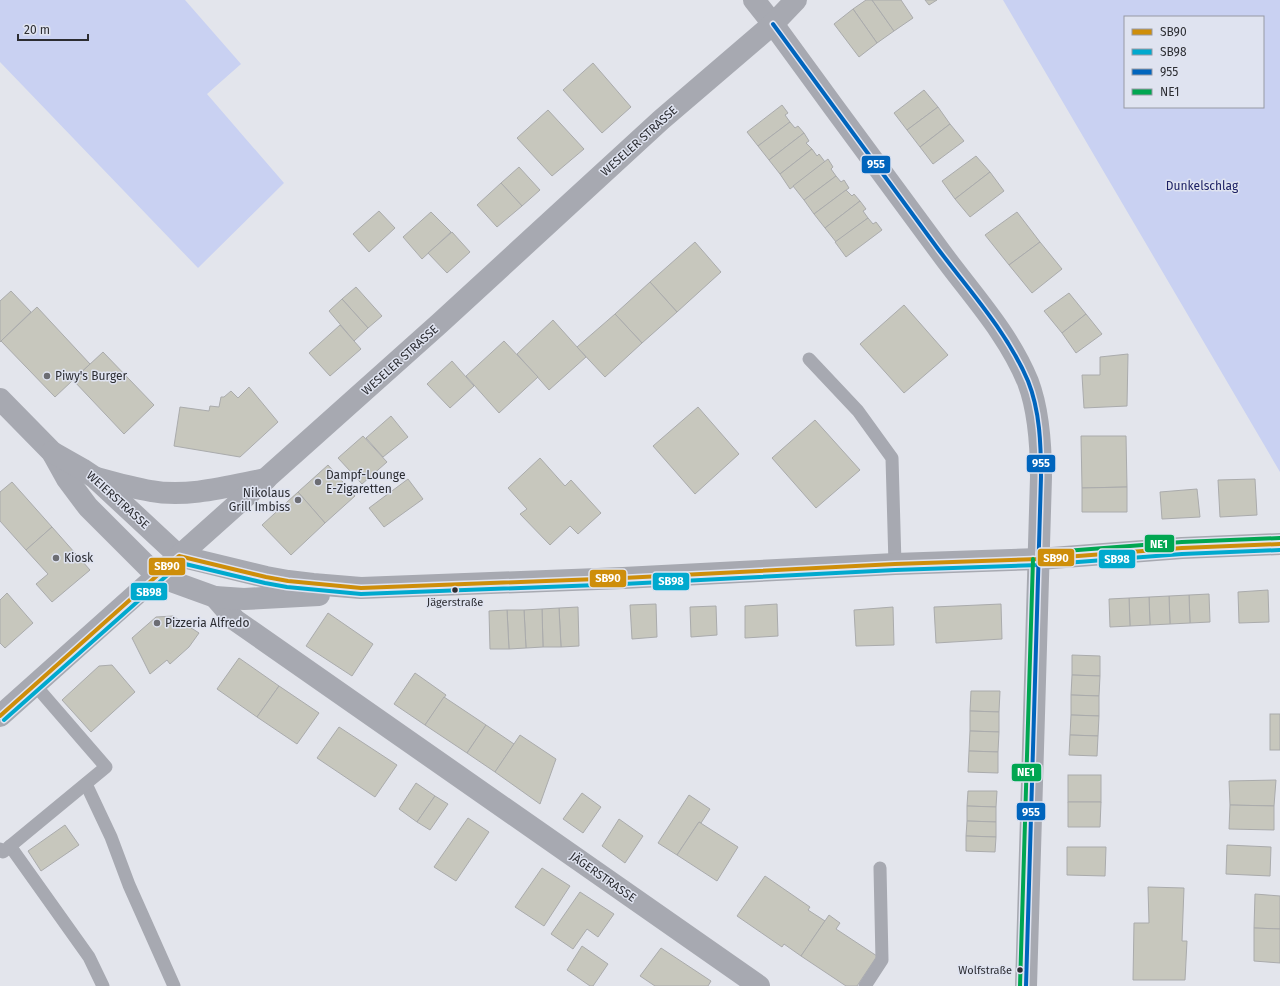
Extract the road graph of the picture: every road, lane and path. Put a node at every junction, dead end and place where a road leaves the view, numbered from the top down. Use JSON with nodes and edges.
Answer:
{"nodes":[{"id":1,"x":754,"y":0,"type":"edge"},
{"id":2,"x":796,"y":0,"type":"edge"},
{"id":3,"x":773,"y":24,"type":"junction"},
{"id":4,"x":809,"y":359,"type":"dead end"},
{"id":5,"x":0,"y":399,"type":"edge"},
{"id":6,"x":52,"y":452,"type":"junction"},
{"id":7,"x":94,"y":477,"type":"junction"},
{"id":8,"x":267,"y":479,"type":"junction"},
{"id":9,"x":1280,"y":544,"type":"edge"},
{"id":10,"x":179,"y":556,"type":"junction"},
{"id":11,"x":1039,"y":559,"type":"junction"},
{"id":12,"x":896,"y":564,"type":"junction"},
{"id":13,"x":157,"y":576,"type":"junction"},
{"id":14,"x":361,"y":588,"type":"junction"},
{"id":15,"x":215,"y":597,"type":"junction"},
{"id":16,"x":35,"y":685,"type":"junction"},
{"id":17,"x":0,"y":716,"type":"edge"},
{"id":18,"x":86,"y":784,"type":"junction"},
{"id":19,"x":5,"y":848,"type":"edge"},
{"id":20,"x":880,"y":868,"type":"dead end"},
{"id":21,"x":103,"y":986,"type":"edge"},
{"id":22,"x":174,"y":986,"type":"edge"},
{"id":23,"x":759,"y":986,"type":"edge"},
{"id":24,"x":865,"y":986,"type":"edge"},
{"id":25,"x":1026,"y":986,"type":"edge"}],
"edges":[{"from":1,"to":3,"type":"street"},
{"from":2,"to":3,"type":"street","name":"WESELER STRASSE"},
{"from":3,"to":8,"type":"street","name":"WESELER STRASSE"},
{"from":3,"to":11,"type":"street"},
{"from":4,"to":12,"type":"lane"},
{"from":5,"to":6,"type":"street","name":"WEIERSTRASSE"},
{"from":6,"to":7,"type":"street","name":"WEIERSTRASSE"},
{"from":6,"to":13,"type":"street","name":"WEIERSTRASSE"},
{"from":7,"to":8,"type":"street"},
{"from":7,"to":10,"type":"street","name":"WEIERSTRASSE"},
{"from":8,"to":10,"type":"street","name":"WESELER STRASSE"},
{"from":9,"to":11,"type":"street"},
{"from":10,"to":13,"type":"street","name":"WESELER STRASSE"},
{"from":10,"to":14,"type":"street"},
{"from":11,"to":12,"type":"street"},
{"from":11,"to":25,"type":"street"},
{"from":12,"to":14,"type":"street"},
{"from":13,"to":15,"type":"street"},
{"from":13,"to":16,"type":"street","name":"WESELER STRASSE"},
{"from":14,"to":15,"type":"street"},
{"from":15,"to":23,"type":"street","name":"JÄGERSTRASSE"},
{"from":16,"to":17,"type":"street","name":"WESELER STRASSE"},
{"from":16,"to":18,"type":"lane"},
{"from":18,"to":19,"type":"lane"},
{"from":18,"to":22,"type":"lane"},
{"from":19,"to":21,"type":"lane"},
{"from":20,"to":24,"type":"lane"}]}
